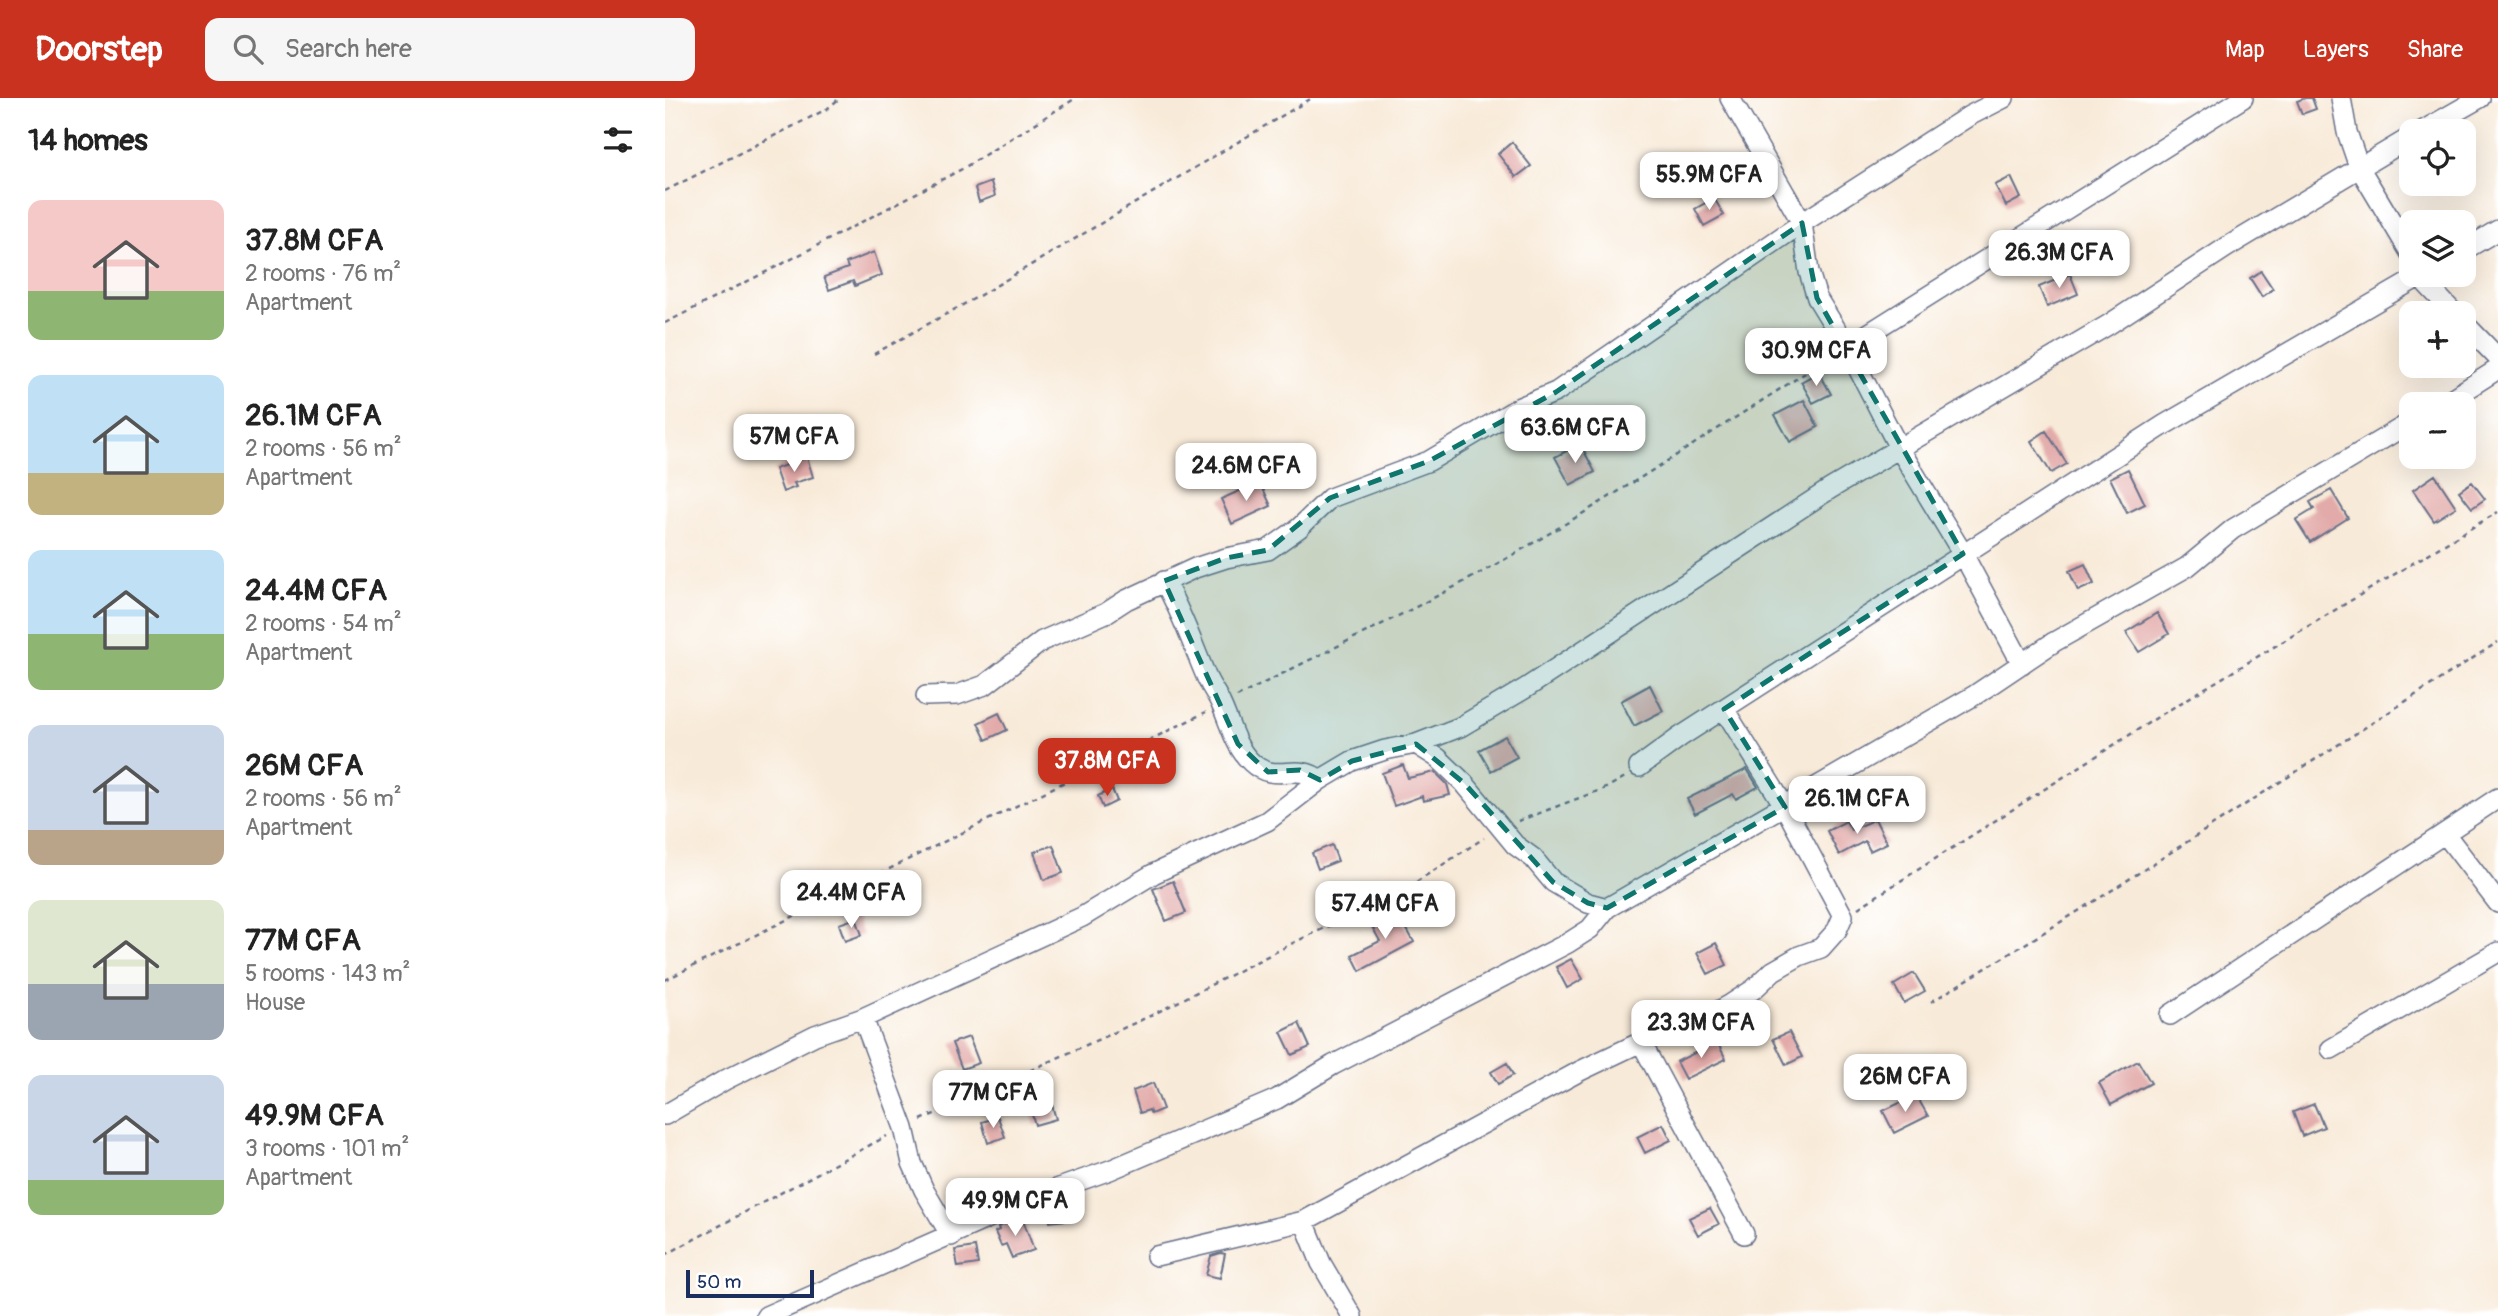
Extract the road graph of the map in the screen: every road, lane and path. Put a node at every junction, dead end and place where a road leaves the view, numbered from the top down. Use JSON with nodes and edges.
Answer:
{"nodes":[{"id":1,"x":840,"y":98,"type":"edge"},
{"id":2,"x":1076,"y":98,"type":"edge"},
{"id":3,"x":1312,"y":98,"type":"edge"},
{"id":4,"x":1730,"y":98,"type":"edge"},
{"id":5,"x":2004,"y":98,"type":"edge"},
{"id":6,"x":2243,"y":98,"type":"edge"},
{"id":7,"x":2341,"y":98,"type":"edge"},
{"id":8,"x":2480,"y":98,"type":"edge"},
{"id":9,"x":2443,"y":119,"type":"edge"},
{"id":10,"x":2399,"y":144,"type":"edge"},
{"id":11,"x":2359,"y":167,"type":"junction"},
{"id":12,"x":665,"y":191,"type":"edge"},
{"id":13,"x":1802,"y":223,"type":"junction"},
{"id":14,"x":2498,"y":230,"type":"edge"},
{"id":15,"x":2399,"y":234,"type":"edge"},
{"id":16,"x":2476,"y":243,"type":"edge"},
{"id":17,"x":2400,"y":287,"type":"edge"},
{"id":18,"x":2429,"y":287,"type":"edge"},
{"id":19,"x":2443,"y":301,"type":"edge"},
{"id":20,"x":665,"y":323,"type":"edge"},
{"id":21,"x":2476,"y":335,"type":"edge"},
{"id":22,"x":1847,"y":347,"type":"junction"},
{"id":23,"x":874,"y":354,"type":"dead end"},
{"id":24,"x":2498,"y":358,"type":"edge"},
{"id":25,"x":2498,"y":369,"type":"edge"},
{"id":26,"x":2462,"y":392,"type":"edge"},
{"id":27,"x":2399,"y":429,"type":"edge"},
{"id":28,"x":1899,"y":448,"type":"junction"},
{"id":29,"x":2498,"y":512,"type":"edge"},
{"id":30,"x":1963,"y":554,"type":"junction"},
{"id":31,"x":1164,"y":581,"type":"junction"},
{"id":32,"x":2498,"y":642,"type":"edge"},
{"id":33,"x":2022,"y":664,"type":"junction"},
{"id":34,"x":926,"y":696,"type":"dead end"},
{"id":35,"x":1221,"y":705,"type":"junction"},
{"id":36,"x":1724,"y":709,"type":"junction"},
{"id":37,"x":1416,"y":744,"type":"junction"},
{"id":38,"x":1639,"y":767,"type":"joint"},
{"id":39,"x":1320,"y":780,"type":"junction"},
{"id":40,"x":2498,"y":798,"type":"edge"},
{"id":41,"x":1785,"y":807,"type":"junction"},
{"id":42,"x":1501,"y":827,"type":"junction"},
{"id":43,"x":2446,"y":835,"type":"junction"},
{"id":44,"x":2498,"y":903,"type":"edge"},
{"id":45,"x":1607,"y":908,"type":"junction"},
{"id":46,"x":1843,"y":916,"type":"junction"},
{"id":47,"x":2498,"y":953,"type":"edge"},
{"id":48,"x":665,"y":979,"type":"edge"},
{"id":49,"x":1931,"y":1002,"type":"dead end"},
{"id":50,"x":2170,"y":1015,"type":"dead end"},
{"id":51,"x":863,"y":1018,"type":"junction"},
{"id":52,"x":1641,"y":1042,"type":"junction"},
{"id":53,"x":2330,"y":1049,"type":"dead end"},
{"id":54,"x":665,"y":1115,"type":"edge"},
{"id":55,"x":904,"y":1128,"type":"junction"},
{"id":56,"x":1304,"y":1222,"type":"junction"},
{"id":57,"x":1744,"y":1234,"type":"dead end"},
{"id":58,"x":951,"y":1236,"type":"junction"},
{"id":59,"x":665,"y":1255,"type":"edge"},
{"id":60,"x":1156,"y":1256,"type":"dead end"},
{"id":61,"x":766,"y":1316,"type":"edge"},
{"id":62,"x":1352,"y":1316,"type":"edge"}],
"edges":[{"from":1,"to":12,"type":"path"},
{"from":2,"to":20,"type":"path"},
{"from":3,"to":23,"type":"path"},
{"from":4,"to":13,"type":"street"},
{"from":5,"to":13,"type":"street"},
{"from":6,"to":22,"type":"street"},
{"from":7,"to":11,"type":"street"},
{"from":8,"to":9,"type":"street"},
{"from":10,"to":11,"type":"street"},
{"from":11,"to":15,"type":"street"},
{"from":11,"to":28,"type":"street"},
{"from":13,"to":22,"type":"street"},
{"from":13,"to":31,"type":"street"},
{"from":14,"to":16,"type":"street"},
{"from":17,"to":30,"type":"street"},
{"from":18,"to":19,"type":"street"},
{"from":21,"to":24,"type":"street"},
{"from":22,"to":28,"type":"street"},
{"from":22,"to":35,"type":"path"},
{"from":25,"to":26,"type":"street"},
{"from":27,"to":33,"type":"street"},
{"from":28,"to":30,"type":"street"},
{"from":28,"to":37,"type":"street"},
{"from":29,"to":46,"type":"path"},
{"from":30,"to":33,"type":"street"},
{"from":30,"to":36,"type":"street"},
{"from":31,"to":34,"type":"street"},
{"from":31,"to":35,"type":"street"},
{"from":32,"to":49,"type":"path"},
{"from":33,"to":41,"type":"street"},
{"from":35,"to":39,"type":"street"},
{"from":35,"to":48,"type":"path"},
{"from":36,"to":38,"type":"street"},
{"from":36,"to":41,"type":"street"},
{"from":37,"to":39,"type":"street"},
{"from":37,"to":42,"type":"street"},
{"from":38,"to":42,"type":"path"},
{"from":39,"to":51,"type":"street"},
{"from":40,"to":43,"type":"street"},
{"from":41,"to":45,"type":"street"},
{"from":41,"to":46,"type":"street"},
{"from":42,"to":45,"type":"street"},
{"from":42,"to":55,"type":"path"},
{"from":43,"to":44,"type":"street"},
{"from":43,"to":50,"type":"street"},
{"from":45,"to":58,"type":"street"},
{"from":46,"to":52,"type":"street"},
{"from":47,"to":53,"type":"street"},
{"from":51,"to":54,"type":"street"},
{"from":51,"to":55,"type":"street"},
{"from":52,"to":56,"type":"street"},
{"from":52,"to":57,"type":"street"},
{"from":55,"to":58,"type":"street"},
{"from":55,"to":59,"type":"path"},
{"from":56,"to":60,"type":"street"},
{"from":56,"to":62,"type":"street"},
{"from":58,"to":61,"type":"street"}]}
